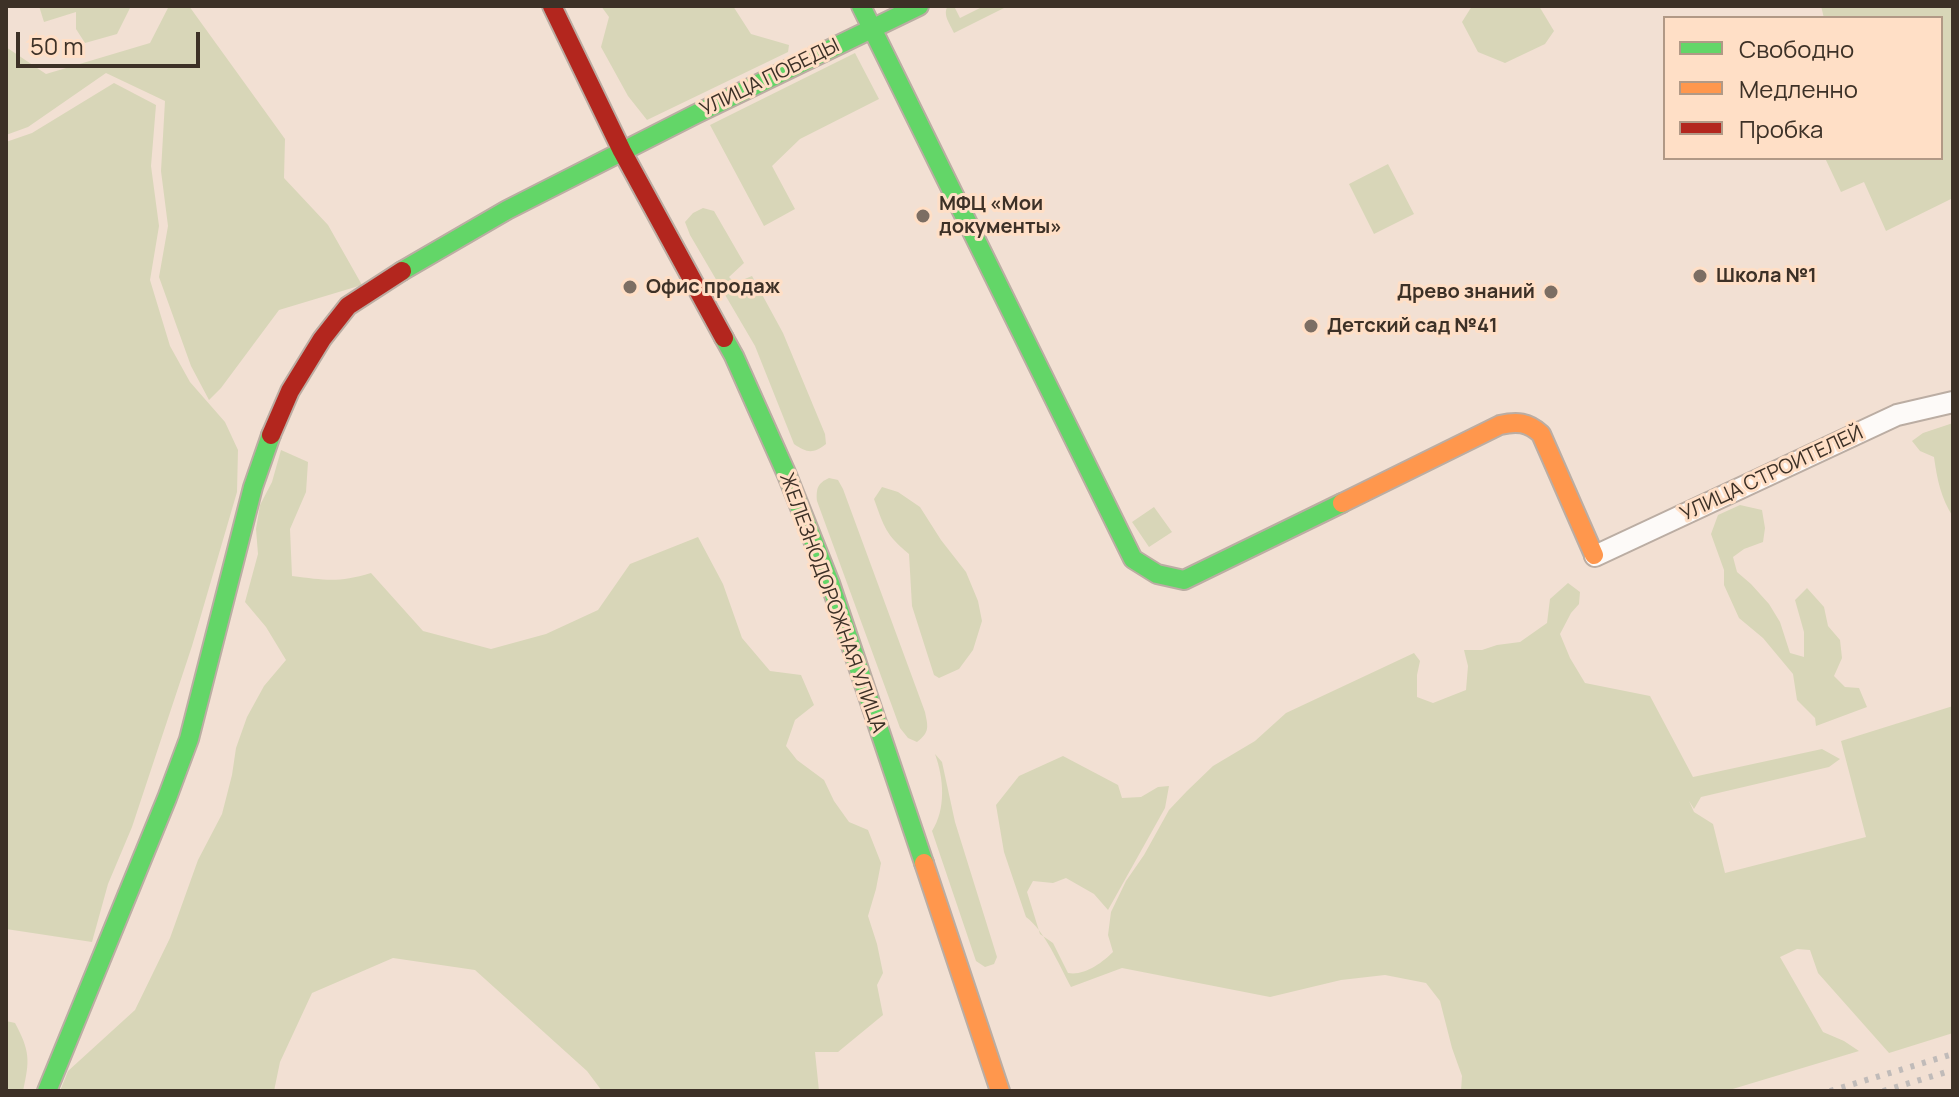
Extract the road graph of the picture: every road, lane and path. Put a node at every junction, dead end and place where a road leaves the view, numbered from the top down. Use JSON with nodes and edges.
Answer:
{"nodes":[{"id":1,"x":552,"y":6,"type":"edge"},
{"id":2,"x":861,"y":6,"type":"edge"},
{"id":3,"x":919,"y":6,"type":"edge"},
{"id":4,"x":871,"y":29,"type":"junction"},
{"id":5,"x":622,"y":151,"type":"junction"},
{"id":6,"x":1953,"y":402,"type":"edge"},
{"id":7,"x":1595,"y":556,"type":"joint"},
{"id":8,"x":47,"y":1091,"type":"edge"},
{"id":9,"x":1000,"y":1091,"type":"edge"}],
"edges":[{"from":1,"to":5,"type":"street","name":"ЖЕЛЕЗНОДОРОЖНАЯ УЛИЦА"},
{"from":2,"to":4,"type":"street"},
{"from":3,"to":4,"type":"street","name":"УЛИЦА ПОБЕДЫ"},
{"from":4,"to":5,"type":"street","name":"УЛИЦА ПОБЕДЫ"},
{"from":4,"to":7,"type":"street"},
{"from":5,"to":8,"type":"street","name":"УЛИЦА ПОБЕДЫ"},
{"from":5,"to":9,"type":"street","name":"ЖЕЛЕЗНОДОРОЖНАЯ УЛИЦА"},
{"from":6,"to":7,"type":"street","name":"УЛИЦА СТРОИТЕЛЕЙ"}]}
